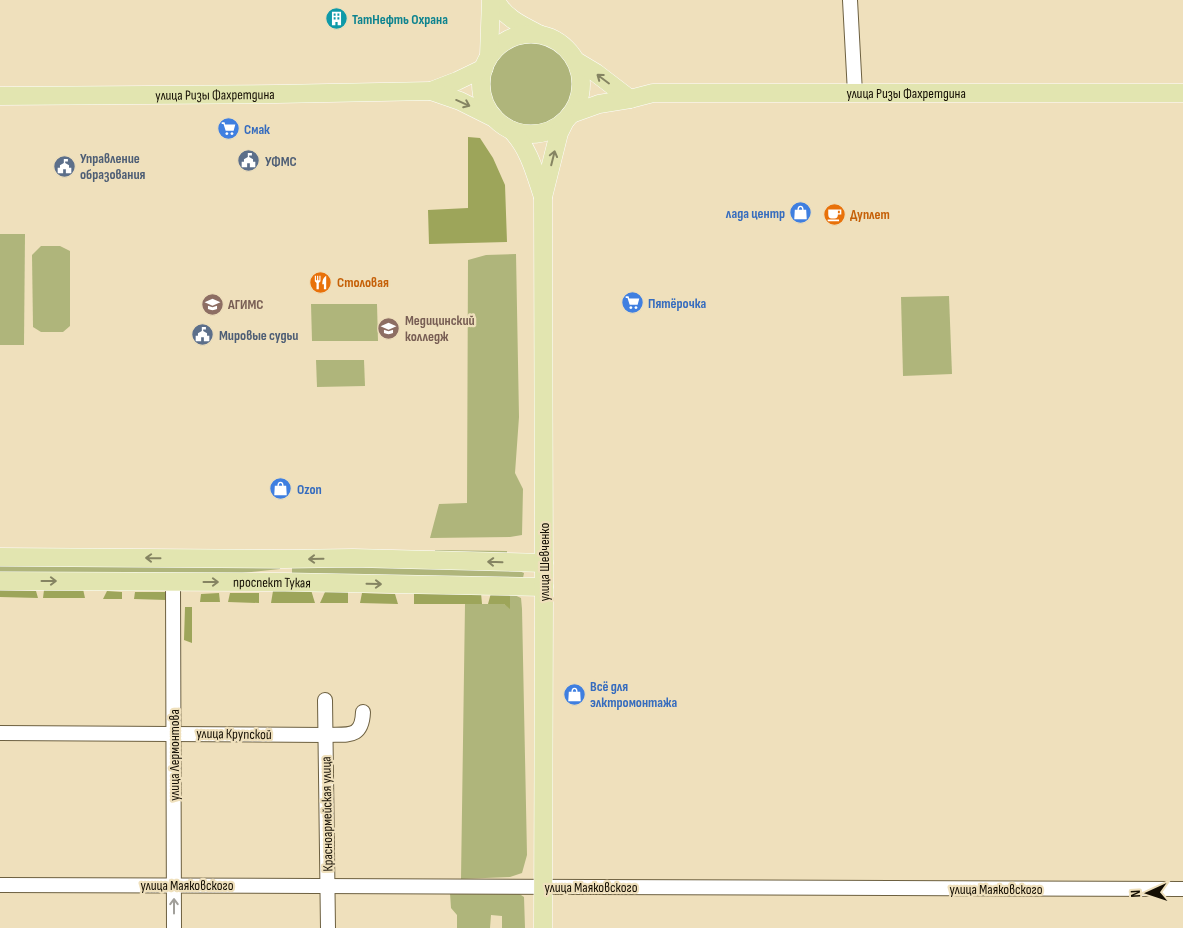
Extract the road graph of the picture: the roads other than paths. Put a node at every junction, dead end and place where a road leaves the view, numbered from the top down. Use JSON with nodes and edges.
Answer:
{"nodes":[{"id":1,"x":491,"y":0,"type":"edge"},
{"id":2,"x":496,"y":0,"type":"edge"},
{"id":3,"x":850,"y":0,"type":"edge"},
{"id":4,"x":540,"y":34,"type":"junction"},
{"id":5,"x":576,"y":61,"type":"junction"},
{"id":6,"x":487,"y":62,"type":"junction"},
{"id":7,"x":431,"y":91,"type":"junction"},
{"id":8,"x":855,"y":93,"type":"junction"},
{"id":9,"x":1183,"y":93,"type":"edge"},
{"id":10,"x":0,"y":96,"type":"edge"},
{"id":11,"x":630,"y":99,"type":"junction"},
{"id":12,"x":494,"y":118,"type":"junction"},
{"id":13,"x":568,"y":118,"type":"junction"},
{"id":14,"x":511,"y":130,"type":"junction"},
{"id":15,"x":543,"y":197,"type":"junction"},
{"id":16,"x":0,"y":557,"type":"edge"},
{"id":17,"x":285,"y":560,"type":"junction"},
{"id":18,"x":544,"y":563,"type":"junction"},
{"id":19,"x":0,"y":581,"type":"edge"},
{"id":20,"x":173,"y":581,"type":"junction"},
{"id":21,"x":285,"y":582,"type":"junction"},
{"id":22,"x":544,"y":586,"type":"junction"},
{"id":23,"x":325,"y":700,"type":"dead end"},
{"id":24,"x":363,"y":712,"type":"dead end"},
{"id":25,"x":0,"y":733,"type":"edge"},
{"id":26,"x":174,"y":733,"type":"junction"},
{"id":27,"x":326,"y":735,"type":"junction"},
{"id":28,"x":0,"y":885,"type":"edge"},
{"id":29,"x":174,"y":885,"type":"junction"},
{"id":30,"x":328,"y":886,"type":"junction"},
{"id":31,"x":543,"y":887,"type":"junction"},
{"id":32,"x":1183,"y":889,"type":"edge"},
{"id":33,"x":174,"y":928,"type":"edge"},
{"id":34,"x":328,"y":928,"type":"edge"},
{"id":35,"x":543,"y":928,"type":"edge"}],
"edges":[{"from":1,"to":6,"type":"main road"},
{"from":2,"to":4,"type":"main road"},
{"from":3,"to":8,"type":"street"},
{"from":4,"to":5,"type":"main road"},
{"from":4,"to":6,"type":"main road"},
{"from":11,"to":5,"type":"main road","one_way":true},
{"from":5,"to":13,"type":"main road"},
{"from":6,"to":7,"type":"main road"},
{"from":6,"to":12,"type":"main road"},
{"from":7,"to":10,"type":"main road","name":"улица Ризы Фахретдина"},
{"from":7,"to":12,"type":"main road","one_way":true},
{"from":8,"to":9,"type":"main road","name":"улица Ризы Фахретдина"},
{"from":8,"to":11,"type":"main road","name":"улица Ризы Фахретдина"},
{"from":11,"to":13,"type":"main road","name":"улица Ризы Фахретдина"},
{"from":12,"to":14,"type":"main road"},
{"from":13,"to":14,"type":"main road"},
{"from":15,"to":13,"type":"main road","one_way":true},
{"from":14,"to":15,"type":"main road"},
{"from":15,"to":18,"type":"main road","name":"улица Шевченко"},
{"from":17,"to":16,"type":"main road","name":"проспект Тукая","one_way":true},
{"from":18,"to":17,"type":"main road","name":"проспект Тукая","one_way":true},
{"from":17,"to":21,"type":"street"},
{"from":18,"to":22,"type":"main road","name":"улица Шевченко"},
{"from":19,"to":20,"type":"main road","name":"проспект Тукая","one_way":true},
{"from":20,"to":21,"type":"main road","name":"проспект Тукая","one_way":true},
{"from":20,"to":26,"type":"street","name":"улица Лермонтова"},
{"from":21,"to":22,"type":"main road","name":"проспект Тукая","one_way":true},
{"from":22,"to":31,"type":"main road","name":"улица Шевченко"},
{"from":23,"to":27,"type":"street","name":"Красноармейская улица"},
{"from":24,"to":27,"type":"street","name":"улица Крупской"},
{"from":25,"to":26,"type":"street","name":"улица Крупской"},
{"from":26,"to":27,"type":"street","name":"улица Крупской"},
{"from":26,"to":29,"type":"street","name":"улица Лермонтова"},
{"from":27,"to":30,"type":"street","name":"Красноармейская улица"},
{"from":28,"to":29,"type":"street","name":"улица Маяковского"},
{"from":29,"to":30,"type":"street","name":"улица Маяковского"},
{"from":33,"to":29,"type":"street","name":"улица Лермонтова","one_way":true},
{"from":30,"to":31,"type":"street","name":"улица Маяковского"},
{"from":30,"to":34,"type":"street","name":"Красноармейская улица"},
{"from":31,"to":32,"type":"street","name":"улица Маяковского"},
{"from":31,"to":35,"type":"main road","name":"улица Шевченко"}]}
